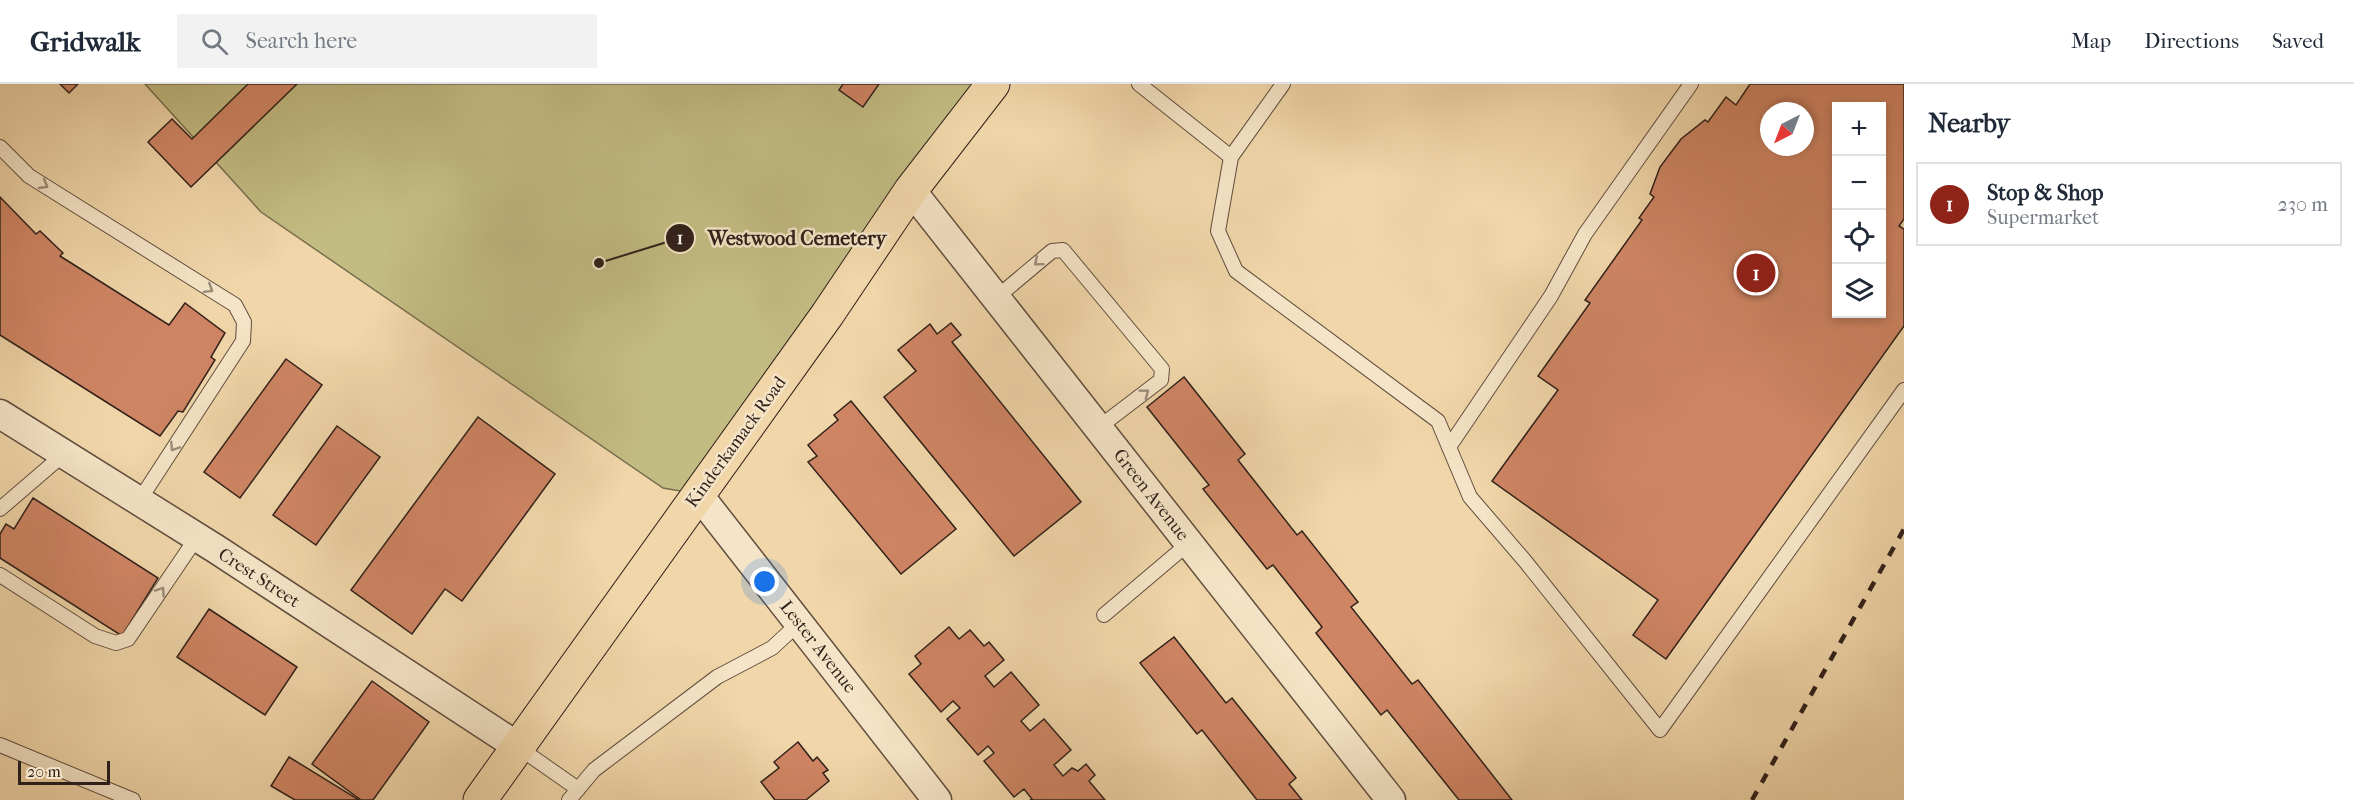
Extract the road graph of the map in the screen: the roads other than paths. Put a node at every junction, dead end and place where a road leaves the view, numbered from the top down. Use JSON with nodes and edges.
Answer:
{"nodes":[{"id":1,"x":993,"y":84,"type":"edge"},
{"id":2,"x":1139,"y":84,"type":"edge"},
{"id":3,"x":1283,"y":84,"type":"edge"},
{"id":4,"x":1691,"y":84,"type":"edge"},
{"id":5,"x":0,"y":147,"type":"edge"},
{"id":6,"x":1231,"y":157,"type":"junction"},
{"id":7,"x":911,"y":190,"type":"junction"},
{"id":8,"x":996,"y":298,"type":"junction"},
{"id":9,"x":1904,"y":390,"type":"edge"},
{"id":10,"x":2,"y":419,"type":"edge"},
{"id":11,"x":1098,"y":428,"type":"junction"},
{"id":12,"x":1449,"y":447,"type":"junction"},
{"id":13,"x":64,"y":454,"type":"junction"},
{"id":14,"x":698,"y":494,"type":"junction"},
{"id":15,"x":139,"y":501,"type":"junction"},
{"id":16,"x":0,"y":509,"type":"edge"},
{"id":17,"x":197,"y":537,"type":"junction"},
{"id":18,"x":1189,"y":543,"type":"junction"},
{"id":19,"x":0,"y":575,"type":"edge"},
{"id":20,"x":1104,"y":615,"type":"dead end"},
{"id":21,"x":799,"y":623,"type":"junction"},
{"id":22,"x":0,"y":745,"type":"edge"},
{"id":23,"x":517,"y":746,"type":"junction"},
{"id":24,"x":574,"y":794,"type":"edge"},
{"id":25,"x":133,"y":800,"type":"edge"},
{"id":26,"x":480,"y":800,"type":"edge"},
{"id":27,"x":937,"y":800,"type":"edge"},
{"id":28,"x":1391,"y":800,"type":"edge"}],
"edges":[{"from":1,"to":7,"type":"main road","name":"Kinderkamack Road"},
{"from":2,"to":6,"type":"lane"},
{"from":3,"to":6,"type":"lane"},
{"from":4,"to":12,"type":"lane"},
{"from":5,"to":15,"type":"lane","one_way":true},
{"from":6,"to":12,"type":"lane"},
{"from":7,"to":8,"type":"street","name":"Green Avenue"},
{"from":7,"to":14,"type":"main road","name":"Kinderkamack Road"},
{"from":8,"to":11,"type":"street","name":"Green Avenue"},
{"from":11,"to":8,"type":"lane","one_way":true},
{"from":9,"to":12,"type":"lane"},
{"from":10,"to":13,"type":"street","name":"Crest Street"},
{"from":11,"to":18,"type":"street","name":"Green Avenue"},
{"from":13,"to":15,"type":"street","name":"Crest Street"},
{"from":13,"to":16,"type":"lane"},
{"from":14,"to":21,"type":"street","name":"Lester Avenue"},
{"from":14,"to":23,"type":"main road","name":"Kinderkamack Road"},
{"from":15,"to":17,"type":"street","name":"Crest Street"},
{"from":19,"to":17,"type":"lane","one_way":true},
{"from":17,"to":23,"type":"street","name":"Crest Street"},
{"from":18,"to":20,"type":"lane"},
{"from":18,"to":28,"type":"street","name":"Green Avenue"},
{"from":21,"to":24,"type":"lane"},
{"from":21,"to":27,"type":"street","name":"Lester Avenue"},
{"from":22,"to":25,"type":"lane"},
{"from":23,"to":24,"type":"lane"},
{"from":23,"to":26,"type":"main road","name":"Kinderkamack Road"}]}
